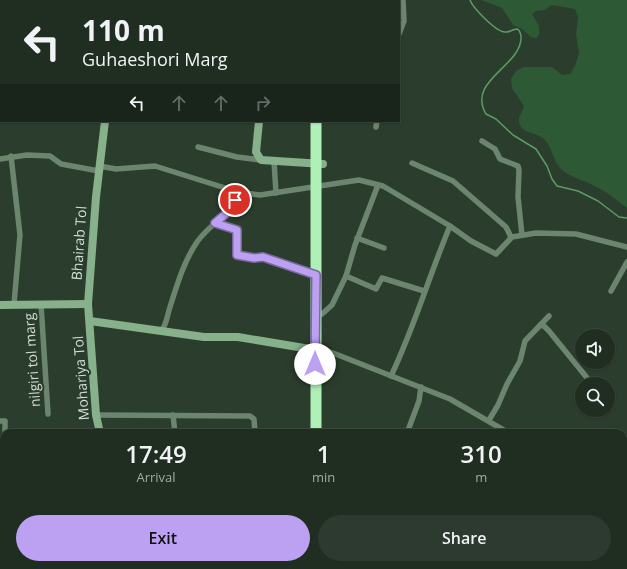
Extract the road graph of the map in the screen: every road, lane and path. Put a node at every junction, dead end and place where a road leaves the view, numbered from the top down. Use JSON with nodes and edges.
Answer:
{"nodes":[{"id":1,"x":403,"y":0,"type":"edge"},
{"id":2,"x":400,"y":31,"type":"edge"},
{"id":3,"x":105,"y":122,"type":"edge"},
{"id":4,"x":259,"y":122,"type":"edge"},
{"id":5,"x":316,"y":122,"type":"edge"},
{"id":6,"x":324,"y":122,"type":"edge"},
{"id":7,"x":482,"y":141,"type":"dead end"},
{"id":8,"x":198,"y":147,"type":"dead end"},
{"id":9,"x":12,"y":156,"type":"junction"},
{"id":10,"x":0,"y":159,"type":"edge"},
{"id":11,"x":261,"y":160,"type":"junction"},
{"id":12,"x":274,"y":161,"type":"junction"},
{"id":13,"x":412,"y":163,"type":"dead end"},
{"id":14,"x":319,"y":164,"type":"junction"},
{"id":15,"x":99,"y":169,"type":"junction"},
{"id":16,"x":378,"y":185,"type":"junction"},
{"id":17,"x":319,"y":187,"type":"junction"},
{"id":18,"x":238,"y":192,"type":"junction"},
{"id":19,"x":276,"y":193,"type":"junction"},
{"id":20,"x":215,"y":223,"type":"junction"},
{"id":21,"x":450,"y":226,"type":"junction"},
{"id":22,"x":522,"y":235,"type":"junction"},
{"id":23,"x":511,"y":237,"type":"junction"},
{"id":24,"x":357,"y":238,"type":"junction"},
{"id":25,"x":627,"y":246,"type":"edge"},
{"id":26,"x":384,"y":248,"type":"dead end"},
{"id":27,"x":627,"y":262,"type":"edge"},
{"id":28,"x":316,"y":275,"type":"junction"},
{"id":29,"x":346,"y":276,"type":"junction"},
{"id":30,"x":424,"y":291,"type":"junction"},
{"id":31,"x":611,"y":291,"type":"dead end"},
{"id":32,"x":14,"y":304,"type":"junction"},
{"id":33,"x":41,"y":304,"type":"junction"},
{"id":34,"x":88,"y":304,"type":"junction"},
{"id":35,"x":0,"y":305,"type":"edge"},
{"id":36,"x":322,"y":314,"type":"junction"},
{"id":37,"x":549,"y":316,"type":"dead end"},
{"id":38,"x":90,"y":321,"type":"junction"},
{"id":39,"x":540,"y":325,"type":"junction"},
{"id":40,"x":162,"y":330,"type":"junction"},
{"id":41,"x":319,"y":351,"type":"junction"},
{"id":42,"x":391,"y":376,"type":"junction"},
{"id":43,"x":586,"y":377,"type":"edge"},
{"id":44,"x":421,"y":387,"type":"junction"},
{"id":45,"x":48,"y":414,"type":"dead end"},
{"id":46,"x":96,"y":415,"type":"junction"},
{"id":47,"x":173,"y":415,"type":"junction"},
{"id":48,"x":489,"y":420,"type":"junction"},
{"id":49,"x":0,"y":421,"type":"edge"},
{"id":50,"x":5,"y":429,"type":"edge"},
{"id":51,"x":97,"y":429,"type":"edge"},
{"id":52,"x":175,"y":429,"type":"edge"},
{"id":53,"x":255,"y":429,"type":"edge"},
{"id":54,"x":316,"y":429,"type":"edge"},
{"id":55,"x":322,"y":429,"type":"edge"},
{"id":56,"x":408,"y":429,"type":"edge"},
{"id":57,"x":503,"y":429,"type":"edge"}],
"edges":[{"from":1,"to":2,"type":"street"},
{"from":3,"to":15,"type":"street","name":"Bhairab Tol"},
{"from":4,"to":11,"type":"street"},
{"from":5,"to":14,"type":"highway"},
{"from":6,"to":14,"type":"highway"},
{"from":7,"to":22,"type":"street"},
{"from":8,"to":11,"type":"street"},
{"from":9,"to":10,"type":"street"},
{"from":9,"to":15,"type":"street"},
{"from":9,"to":32,"type":"street"},
{"from":11,"to":12,"type":"street"},
{"from":12,"to":14,"type":"street"},
{"from":12,"to":19,"type":"street"},
{"from":13,"to":23,"type":"street"},
{"from":14,"to":17,"type":"highway"},
{"from":15,"to":18,"type":"street"},
{"from":15,"to":34,"type":"street","name":"Bhairab Tol"},
{"from":16,"to":17,"type":"street"},
{"from":16,"to":21,"type":"street"},
{"from":16,"to":24,"type":"street"},
{"from":17,"to":19,"type":"street"},
{"from":17,"to":28,"type":"highway"},
{"from":17,"to":36,"type":"highway"},
{"from":18,"to":19,"type":"street"},
{"from":18,"to":20,"type":"street"},
{"from":20,"to":28,"type":"street"},
{"from":20,"to":40,"type":"street"},
{"from":21,"to":23,"type":"street"},
{"from":21,"to":30,"type":"street"},
{"from":22,"to":23,"type":"street"},
{"from":22,"to":25,"type":"street"},
{"from":24,"to":26,"type":"street"},
{"from":24,"to":29,"type":"street"},
{"from":27,"to":31,"type":"street"},
{"from":28,"to":41,"type":"highway"},
{"from":29,"to":30,"type":"street"},
{"from":29,"to":36,"type":"street"},
{"from":30,"to":42,"type":"street"},
{"from":32,"to":33,"type":"street"},
{"from":32,"to":35,"type":"street"},
{"from":33,"to":34,"type":"street"},
{"from":33,"to":45,"type":"street","name":"nilgiri tol marg"},
{"from":34,"to":38,"type":"street","name":"Bhairab Tol"},
{"from":36,"to":41,"type":"highway"},
{"from":37,"to":39,"type":"street"},
{"from":38,"to":40,"type":"street"},
{"from":38,"to":46,"type":"street","name":"Mohariya Tol"},
{"from":39,"to":43,"type":"street"},
{"from":39,"to":48,"type":"street"},
{"from":40,"to":41,"type":"street"},
{"from":41,"to":42,"type":"street"},
{"from":41,"to":54,"type":"highway"},
{"from":41,"to":55,"type":"highway"},
{"from":42,"to":44,"type":"street"},
{"from":44,"to":48,"type":"street"},
{"from":44,"to":56,"type":"street"},
{"from":46,"to":47,"type":"street"},
{"from":46,"to":51,"type":"street","name":"Mohariya Tol"},
{"from":47,"to":52,"type":"street"},
{"from":47,"to":53,"type":"street"},
{"from":48,"to":57,"type":"street"},
{"from":49,"to":50,"type":"street"}]}
